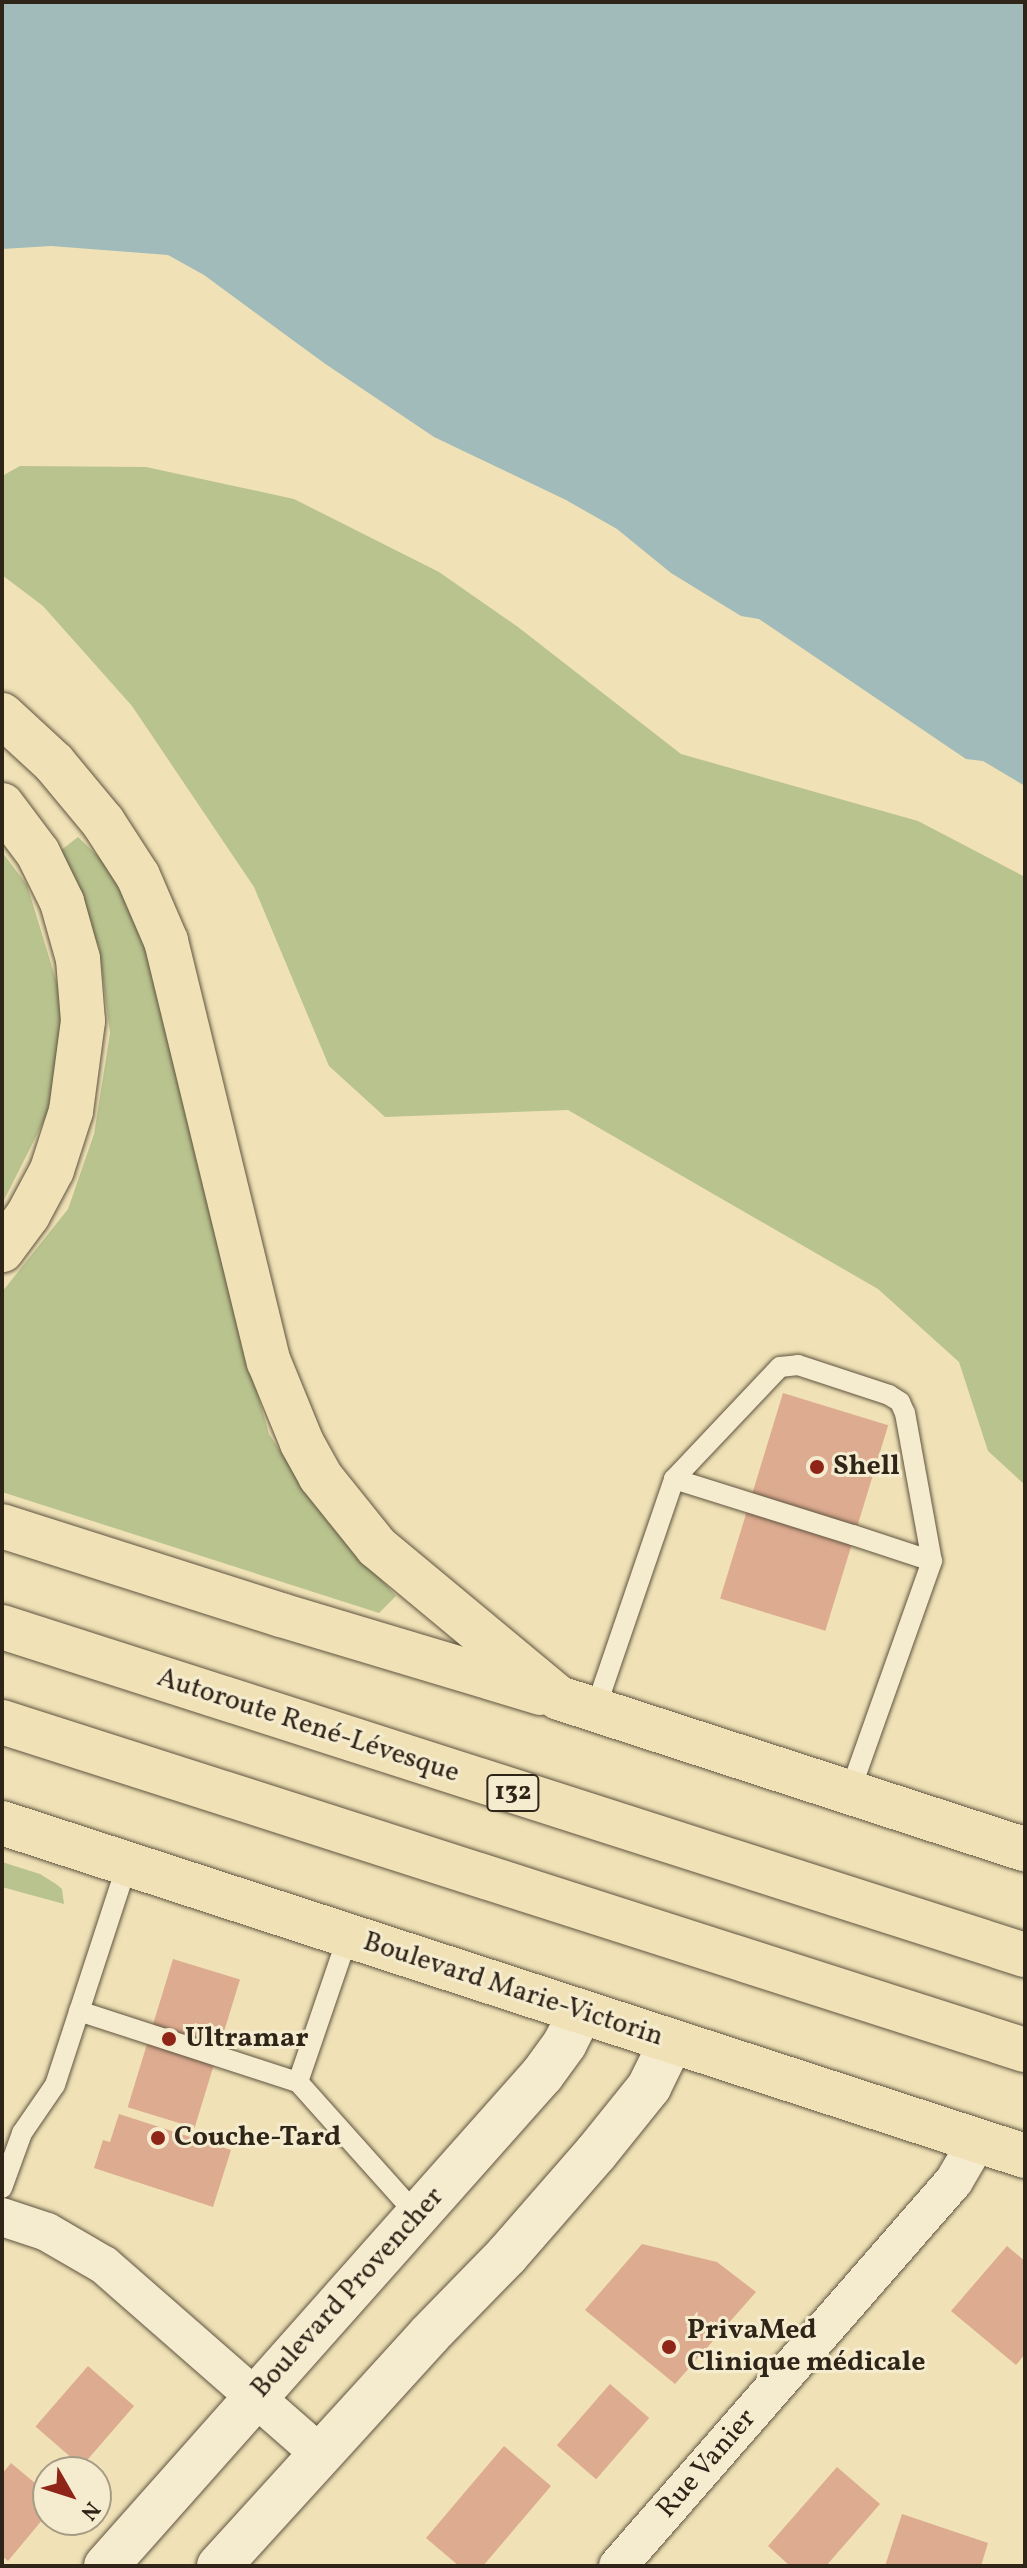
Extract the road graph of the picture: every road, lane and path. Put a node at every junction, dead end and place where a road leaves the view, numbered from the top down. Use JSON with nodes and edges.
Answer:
{"nodes":[{"id":1,"x":2,"y":715,"type":"edge"},
{"id":2,"x":2,"y":805,"type":"edge"},
{"id":3,"x":2,"y":1250,"type":"edge"},
{"id":4,"x":674,"y":1479,"type":"junction"},
{"id":5,"x":2,"y":1526,"type":"edge"},
{"id":6,"x":932,"y":1561,"type":"junction"},
{"id":7,"x":2,"y":1627,"type":"edge"},
{"id":8,"x":577,"y":1704,"type":"junction"},
{"id":9,"x":2,"y":1722,"type":"edge"},
{"id":10,"x":850,"y":1791,"type":"junction"},
{"id":11,"x":2,"y":1823,"type":"edge"},
{"id":12,"x":1025,"y":1849,"type":"edge"},
{"id":13,"x":127,"y":1865,"type":"junction"},
{"id":14,"x":348,"y":1936,"type":"junction"},
{"id":15,"x":1025,"y":1955,"type":"edge"},
{"id":16,"x":79,"y":2011,"type":"junction"},
{"id":17,"x":580,"y":2013,"type":"junction"},
{"id":18,"x":671,"y":2042,"type":"junction"},
{"id":19,"x":1025,"y":2050,"type":"edge"},
{"id":20,"x":298,"y":2082,"type":"junction"},
{"id":21,"x":978,"y":2140,"type":"junction"},
{"id":22,"x":1025,"y":2156,"type":"edge"},
{"id":23,"x":2,"y":2188,"type":"edge"},
{"id":24,"x":417,"y":2215,"type":"junction"},
{"id":25,"x":2,"y":2217,"type":"edge"},
{"id":26,"x":255,"y":2396,"type":"junction"},
{"id":27,"x":320,"y":2454,"type":"junction"},
{"id":28,"x":106,"y":2566,"type":"edge"},
{"id":29,"x":219,"y":2566,"type":"edge"},
{"id":30,"x":618,"y":2566,"type":"edge"}],
"edges":[{"from":1,"to":8,"type":"main road"},
{"from":2,"to":3,"type":"main road"},
{"from":4,"to":6,"type":"lane"},
{"from":4,"to":6,"type":"lane"},
{"from":4,"to":8,"type":"lane"},
{"from":5,"to":8,"type":"main road"},
{"from":6,"to":10,"type":"lane"},
{"from":7,"to":15,"type":"main road","name":"Autoroute René-Lévesque","number":"132"},
{"from":8,"to":10,"type":"main road"},
{"from":9,"to":19,"type":"main road"},
{"from":10,"to":12,"type":"main road"},
{"from":11,"to":13,"type":"main road","name":"Boulevard Marie-Victorin"},
{"from":13,"to":14,"type":"main road","name":"Boulevard Marie-Victorin"},
{"from":13,"to":16,"type":"lane"},
{"from":14,"to":17,"type":"main road","name":"Boulevard Marie-Victorin"},
{"from":14,"to":20,"type":"lane"},
{"from":16,"to":20,"type":"lane"},
{"from":16,"to":23,"type":"lane"},
{"from":17,"to":18,"type":"main road","name":"Boulevard Marie-Victorin"},
{"from":17,"to":24,"type":"street","name":"Boulevard Provencher"},
{"from":18,"to":21,"type":"main road","name":"Boulevard Marie-Victorin"},
{"from":18,"to":27,"type":"street"},
{"from":20,"to":24,"type":"lane"},
{"from":21,"to":22,"type":"main road","name":"Boulevard Marie-Victorin"},
{"from":21,"to":30,"type":"street","name":"Rue Vanier"},
{"from":24,"to":26,"type":"street","name":"Boulevard Provencher"},
{"from":25,"to":26,"type":"street"},
{"from":26,"to":27,"type":"street"},
{"from":26,"to":28,"type":"street","name":"Boulevard Provencher"},
{"from":27,"to":29,"type":"street"}]}
